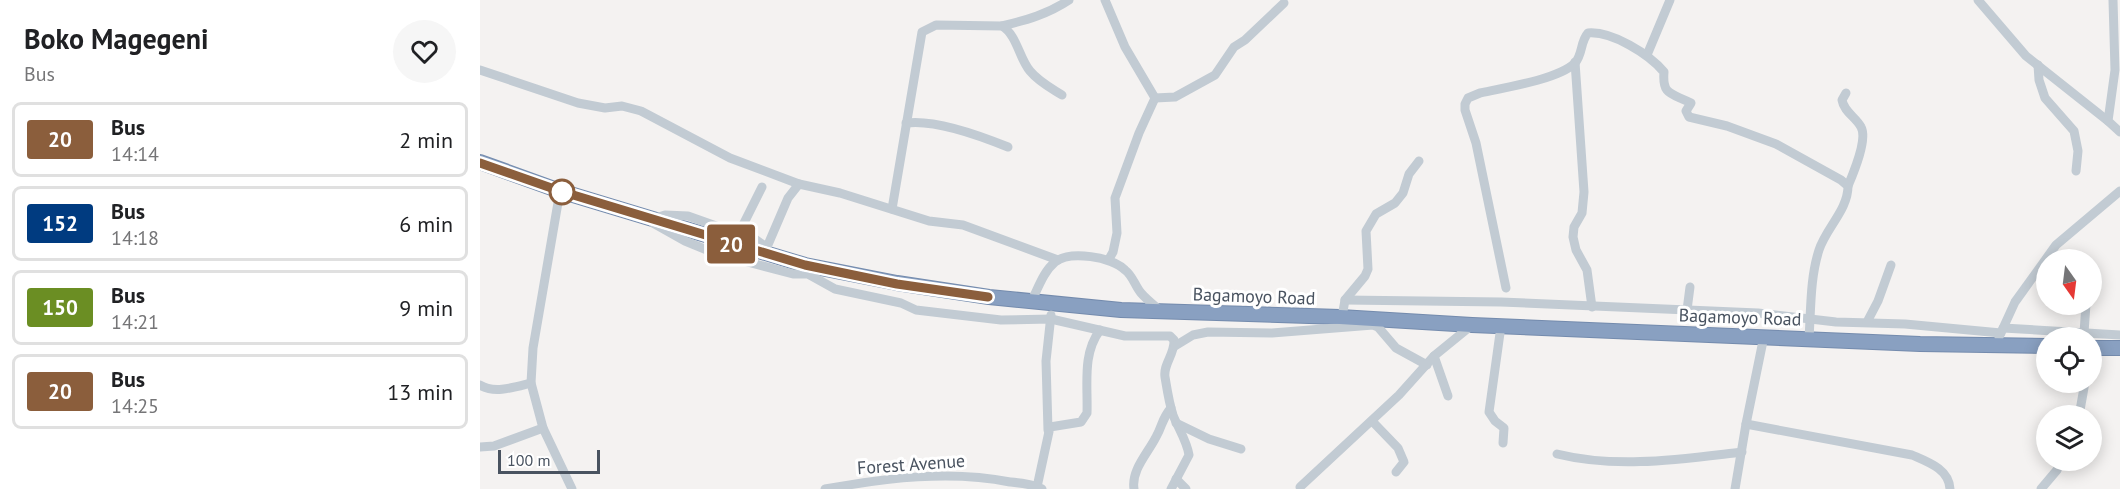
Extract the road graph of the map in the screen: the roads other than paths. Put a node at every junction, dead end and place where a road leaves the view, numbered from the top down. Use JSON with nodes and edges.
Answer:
{"nodes":[{"id":1,"x":1069,"y":0,"type":"edge"},
{"id":2,"x":1105,"y":0,"type":"edge"},
{"id":3,"x":1670,"y":0,"type":"edge"},
{"id":4,"x":1978,"y":0,"type":"edge"},
{"id":5,"x":2113,"y":0,"type":"edge"},
{"id":6,"x":1284,"y":3,"type":"dead end"},
{"id":7,"x":1002,"y":26,"type":"junction"},
{"id":8,"x":1647,"y":55,"type":"junction"},
{"id":9,"x":1575,"y":62,"type":"junction"},
{"id":10,"x":2038,"y":65,"type":"junction"},
{"id":11,"x":480,"y":70,"type":"edge"},
{"id":12,"x":1846,"y":93,"type":"dead end"},
{"id":13,"x":1062,"y":95,"type":"dead end"},
{"id":14,"x":1155,"y":98,"type":"junction"},
{"id":15,"x":2108,"y":121,"type":"junction"},
{"id":16,"x":906,"y":123,"type":"junction"},
{"id":17,"x":2120,"y":132,"type":"edge"},
{"id":18,"x":1008,"y":147,"type":"dead end"},
{"id":19,"x":1419,"y":161,"type":"dead end"},
{"id":20,"x":480,"y":162,"type":"edge"},
{"id":21,"x":2076,"y":171,"type":"dead end"},
{"id":22,"x":1488,"y":177,"type":"dead end"},
{"id":23,"x":799,"y":184,"type":"junction"},
{"id":24,"x":1848,"y":186,"type":"junction"},
{"id":25,"x":762,"y":188,"type":"dead end"},
{"id":26,"x":560,"y":191,"type":"junction"},
{"id":27,"x":2120,"y":191,"type":"edge"},
{"id":28,"x":892,"y":209,"type":"junction"},
{"id":29,"x":646,"y":217,"type":"junction"},
{"id":30,"x":741,"y":229,"type":"junction"},
{"id":31,"x":765,"y":251,"type":"junction"},
{"id":32,"x":1109,"y":259,"type":"junction"},
{"id":33,"x":1058,"y":260,"type":"junction"},
{"id":34,"x":1891,"y":265,"type":"dead end"},
{"id":35,"x":1690,"y":287,"type":"dead end"},
{"id":36,"x":1506,"y":288,"type":"junction"},
{"id":37,"x":1345,"y":300,"type":"junction"},
{"id":38,"x":1031,"y":302,"type":"junction"},
{"id":39,"x":1508,"y":303,"type":"junction"},
{"id":40,"x":1050,"y":304,"type":"junction"},
{"id":41,"x":1592,"y":307,"type":"junction"},
{"id":42,"x":1687,"y":310,"type":"junction"},
{"id":43,"x":1162,"y":312,"type":"junction"},
{"id":44,"x":1342,"y":317,"type":"junction"},
{"id":45,"x":1051,"y":319,"type":"junction"},
{"id":46,"x":1810,"y":319,"type":"junction"},
{"id":47,"x":1867,"y":322,"type":"junction"},
{"id":48,"x":1472,"y":325,"type":"junction"},
{"id":49,"x":1500,"y":326,"type":"junction"},
{"id":50,"x":1100,"y":330,"type":"junction"},
{"id":51,"x":2036,"y":334,"type":"edge"},
{"id":52,"x":2102,"y":334,"type":"edge"},
{"id":53,"x":2000,"y":335,"type":"junction"},
{"id":54,"x":2120,"y":335,"type":"edge"},
{"id":55,"x":1764,"y":336,"type":"junction"},
{"id":56,"x":1809,"y":338,"type":"junction"},
{"id":57,"x":2036,"y":344,"type":"edge"},
{"id":58,"x":1174,"y":346,"type":"junction"},
{"id":59,"x":2102,"y":348,"type":"edge"},
{"id":60,"x":2120,"y":348,"type":"edge"},
{"id":61,"x":1434,"y":356,"type":"junction"},
{"id":62,"x":1427,"y":365,"type":"junction"},
{"id":63,"x":531,"y":383,"type":"junction"},
{"id":64,"x":480,"y":385,"type":"edge"},
{"id":65,"x":1448,"y":396,"type":"dead end"},
{"id":66,"x":1171,"y":408,"type":"junction"},
{"id":67,"x":1372,"y":421,"type":"junction"},
{"id":68,"x":1176,"y":423,"type":"junction"},
{"id":69,"x":1746,"y":424,"type":"junction"},
{"id":70,"x":543,"y":428,"type":"junction"},
{"id":71,"x":1048,"y":430,"type":"junction"},
{"id":72,"x":1503,"y":443,"type":"dead end"},
{"id":73,"x":480,"y":447,"type":"edge"},
{"id":74,"x":1241,"y":449,"type":"dead end"},
{"id":75,"x":1742,"y":452,"type":"junction"},
{"id":76,"x":1557,"y":454,"type":"dead end"},
{"id":77,"x":2057,"y":471,"type":"edge"},
{"id":78,"x":1396,"y":472,"type":"dead end"},
{"id":79,"x":1176,"y":479,"type":"junction"},
{"id":80,"x":856,"y":486,"type":"edge"},
{"id":81,"x":1040,"y":488,"type":"edge"},
{"id":82,"x":1301,"y":488,"type":"edge"},
{"id":83,"x":572,"y":489,"type":"edge"},
{"id":84,"x":825,"y":489,"type":"edge"},
{"id":85,"x":1134,"y":489,"type":"edge"},
{"id":86,"x":1171,"y":489,"type":"edge"},
{"id":87,"x":1186,"y":489,"type":"edge"},
{"id":88,"x":1735,"y":489,"type":"edge"},
{"id":89,"x":1950,"y":489,"type":"edge"},
{"id":90,"x":2041,"y":489,"type":"edge"}],
"edges":[{"from":1,"to":7,"type":"street"},
{"from":2,"to":14,"type":"street"},
{"from":3,"to":8,"type":"street"},
{"from":4,"to":10,"type":"street"},
{"from":5,"to":15,"type":"street"},
{"from":6,"to":14,"type":"street"},
{"from":7,"to":13,"type":"street"},
{"from":7,"to":16,"type":"street"},
{"from":8,"to":9,"type":"street"},
{"from":8,"to":24,"type":"street"},
{"from":9,"to":36,"type":"street"},
{"from":9,"to":41,"type":"street"},
{"from":10,"to":15,"type":"street"},
{"from":10,"to":21,"type":"street"},
{"from":11,"to":23,"type":"street"},
{"from":12,"to":24,"type":"street"},
{"from":14,"to":32,"type":"street"},
{"from":15,"to":17,"type":"street"},
{"from":16,"to":18,"type":"street"},
{"from":16,"to":28,"type":"street"},
{"from":19,"to":37,"type":"street"},
{"from":20,"to":26,"type":"highway","name":"Bagamoyo Road"},
{"from":22,"to":36,"type":"street"},
{"from":23,"to":28,"type":"street"},
{"from":23,"to":31,"type":"street"},
{"from":24,"to":46,"type":"street"},
{"from":25,"to":30,"type":"street"},
{"from":26,"to":29,"type":"highway","name":"Bagamoyo Road"},
{"from":26,"to":63,"type":"street"},
{"from":27,"to":53,"type":"street"},
{"from":28,"to":33,"type":"street"},
{"from":29,"to":30,"type":"street"},
{"from":29,"to":31,"type":"highway","name":"Bagamoyo Road"},
{"from":29,"to":45,"type":"street"},
{"from":30,"to":31,"type":"street"},
{"from":31,"to":38,"type":"highway","name":"Bagamoyo Road"},
{"from":32,"to":33,"type":"street"},
{"from":32,"to":43,"type":"street"},
{"from":33,"to":38,"type":"street"},
{"from":34,"to":47,"type":"street"},
{"from":35,"to":42,"type":"street"},
{"from":36,"to":39,"type":"street"},
{"from":37,"to":39,"type":"street"},
{"from":37,"to":44,"type":"street"},
{"from":38,"to":40,"type":"highway","name":"Bagamoyo Road"},
{"from":39,"to":41,"type":"street"},
{"from":40,"to":43,"type":"highway","name":"Bagamoyo Road"},
{"from":40,"to":45,"type":"street"},
{"from":41,"to":42,"type":"street"},
{"from":42,"to":46,"type":"street"},
{"from":43,"to":44,"type":"highway","name":"Bagamoyo Road"},
{"from":44,"to":48,"type":"highway","name":"Bagamoyo Road"},
{"from":45,"to":50,"type":"street"},
{"from":45,"to":71,"type":"street"},
{"from":46,"to":47,"type":"street"},
{"from":46,"to":56,"type":"street"},
{"from":47,"to":53,"type":"street"},
{"from":48,"to":49,"type":"highway","name":"Bagamoyo Road"},
{"from":48,"to":61,"type":"street"},
{"from":49,"to":55,"type":"highway","name":"Bagamoyo Road"},
{"from":49,"to":72,"type":"street"},
{"from":50,"to":58,"type":"street"},
{"from":50,"to":71,"type":"street"},
{"from":51,"to":53,"type":"street"},
{"from":52,"to":54,"type":"street"},
{"from":53,"to":56,"type":"highway","name":"Bagamoyo Road"},
{"from":53,"to":57,"type":"highway","name":"Bagamoyo Road"},
{"from":55,"to":56,"type":"highway","name":"Bagamoyo Road"},
{"from":55,"to":69,"type":"street"},
{"from":58,"to":62,"type":"street"},
{"from":58,"to":66,"type":"street"},
{"from":59,"to":60,"type":"highway"},
{"from":61,"to":62,"type":"street"},
{"from":61,"to":65,"type":"street"},
{"from":62,"to":67,"type":"street"},
{"from":63,"to":64,"type":"street"},
{"from":63,"to":70,"type":"street"},
{"from":66,"to":68,"type":"street"},
{"from":66,"to":85,"type":"street"},
{"from":67,"to":78,"type":"street"},
{"from":67,"to":82,"type":"street"},
{"from":68,"to":74,"type":"street"},
{"from":68,"to":79,"type":"street"},
{"from":69,"to":75,"type":"street"},
{"from":69,"to":89,"type":"street"},
{"from":70,"to":73,"type":"street"},
{"from":70,"to":83,"type":"street"},
{"from":71,"to":81,"type":"street"},
{"from":75,"to":76,"type":"street"},
{"from":75,"to":88,"type":"street"},
{"from":77,"to":90,"type":"street"},
{"from":79,"to":86,"type":"street"},
{"from":79,"to":87,"type":"street"},
{"from":80,"to":81,"type":"street","name":"Forest Avenue"},
{"from":80,"to":84,"type":"street","name":"Forest Avenue"}]}
